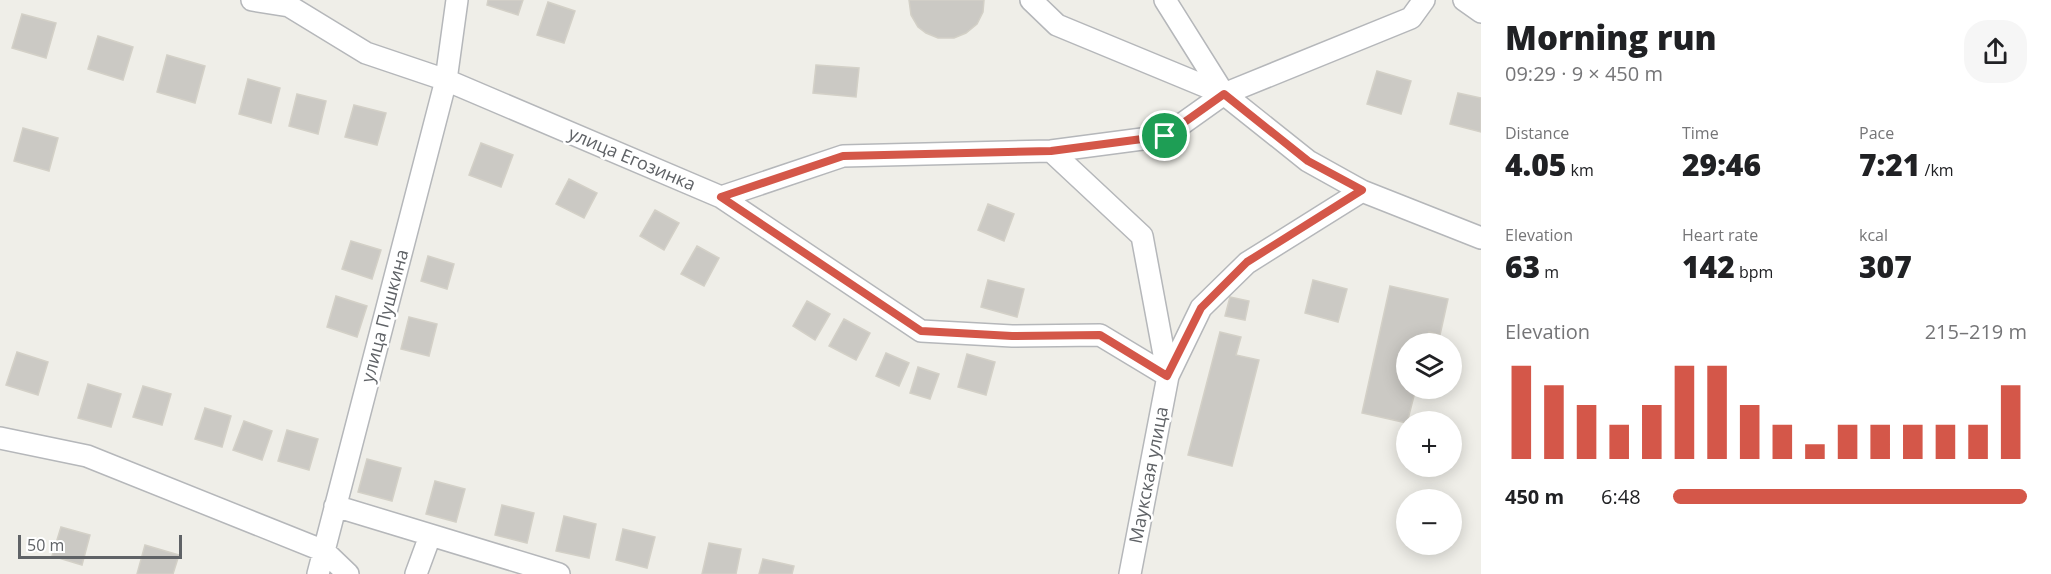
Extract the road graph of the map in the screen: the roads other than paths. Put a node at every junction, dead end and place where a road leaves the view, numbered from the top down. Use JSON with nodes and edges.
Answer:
{"nodes":[{"id":1,"x":252,"y":0,"type":"edge"},
{"id":2,"x":456,"y":0,"type":"edge"},
{"id":3,"x":1032,"y":0,"type":"edge"},
{"id":4,"x":1165,"y":0,"type":"edge"},
{"id":5,"x":1424,"y":0,"type":"edge"},
{"id":6,"x":1464,"y":0,"type":"edge"},
{"id":7,"x":1481,"y":12,"type":"edge"},
{"id":8,"x":446,"y":80,"type":"junction"},
{"id":9,"x":1224,"y":94,"type":"junction"},
{"id":10,"x":1051,"y":151,"type":"junction"},
{"id":11,"x":1362,"y":190,"type":"junction"},
{"id":12,"x":721,"y":197,"type":"junction"},
{"id":13,"x":1481,"y":238,"type":"edge"},
{"id":14,"x":1167,"y":376,"type":"junction"},
{"id":15,"x":0,"y":438,"type":"edge"},
{"id":16,"x":335,"y":506,"type":"junction"},
{"id":17,"x":430,"y":536,"type":"junction"},
{"id":18,"x":324,"y":551,"type":"junction"},
{"id":19,"x":318,"y":574,"type":"edge"},
{"id":20,"x":348,"y":574,"type":"edge"},
{"id":21,"x":416,"y":574,"type":"edge"},
{"id":22,"x":559,"y":574,"type":"edge"},
{"id":23,"x":1130,"y":574,"type":"edge"}],
"edges":[{"from":1,"to":8,"type":"street","name":"улица Егозинка"},
{"from":2,"to":8,"type":"street","name":"улица Пушкина"},
{"from":3,"to":9,"type":"street"},
{"from":4,"to":9,"type":"street"},
{"from":5,"to":9,"type":"street"},
{"from":6,"to":7,"type":"street"},
{"from":8,"to":12,"type":"street","name":"улица Егозинка"},
{"from":8,"to":16,"type":"street","name":"улица Пушкина"},
{"from":9,"to":10,"type":"street"},
{"from":9,"to":11,"type":"street"},
{"from":10,"to":12,"type":"street"},
{"from":10,"to":14,"type":"street"},
{"from":11,"to":13,"type":"street"},
{"from":11,"to":14,"type":"street"},
{"from":12,"to":14,"type":"street","name":"улица Егозинка"},
{"from":14,"to":23,"type":"street","name":"Маукская улица"},
{"from":15,"to":18,"type":"street"},
{"from":16,"to":17,"type":"street"},
{"from":16,"to":18,"type":"street","name":"улица Пушкина"},
{"from":17,"to":21,"type":"street"},
{"from":17,"to":22,"type":"street"},
{"from":18,"to":19,"type":"street","name":"улица Пушкина"},
{"from":18,"to":20,"type":"street"}]}
